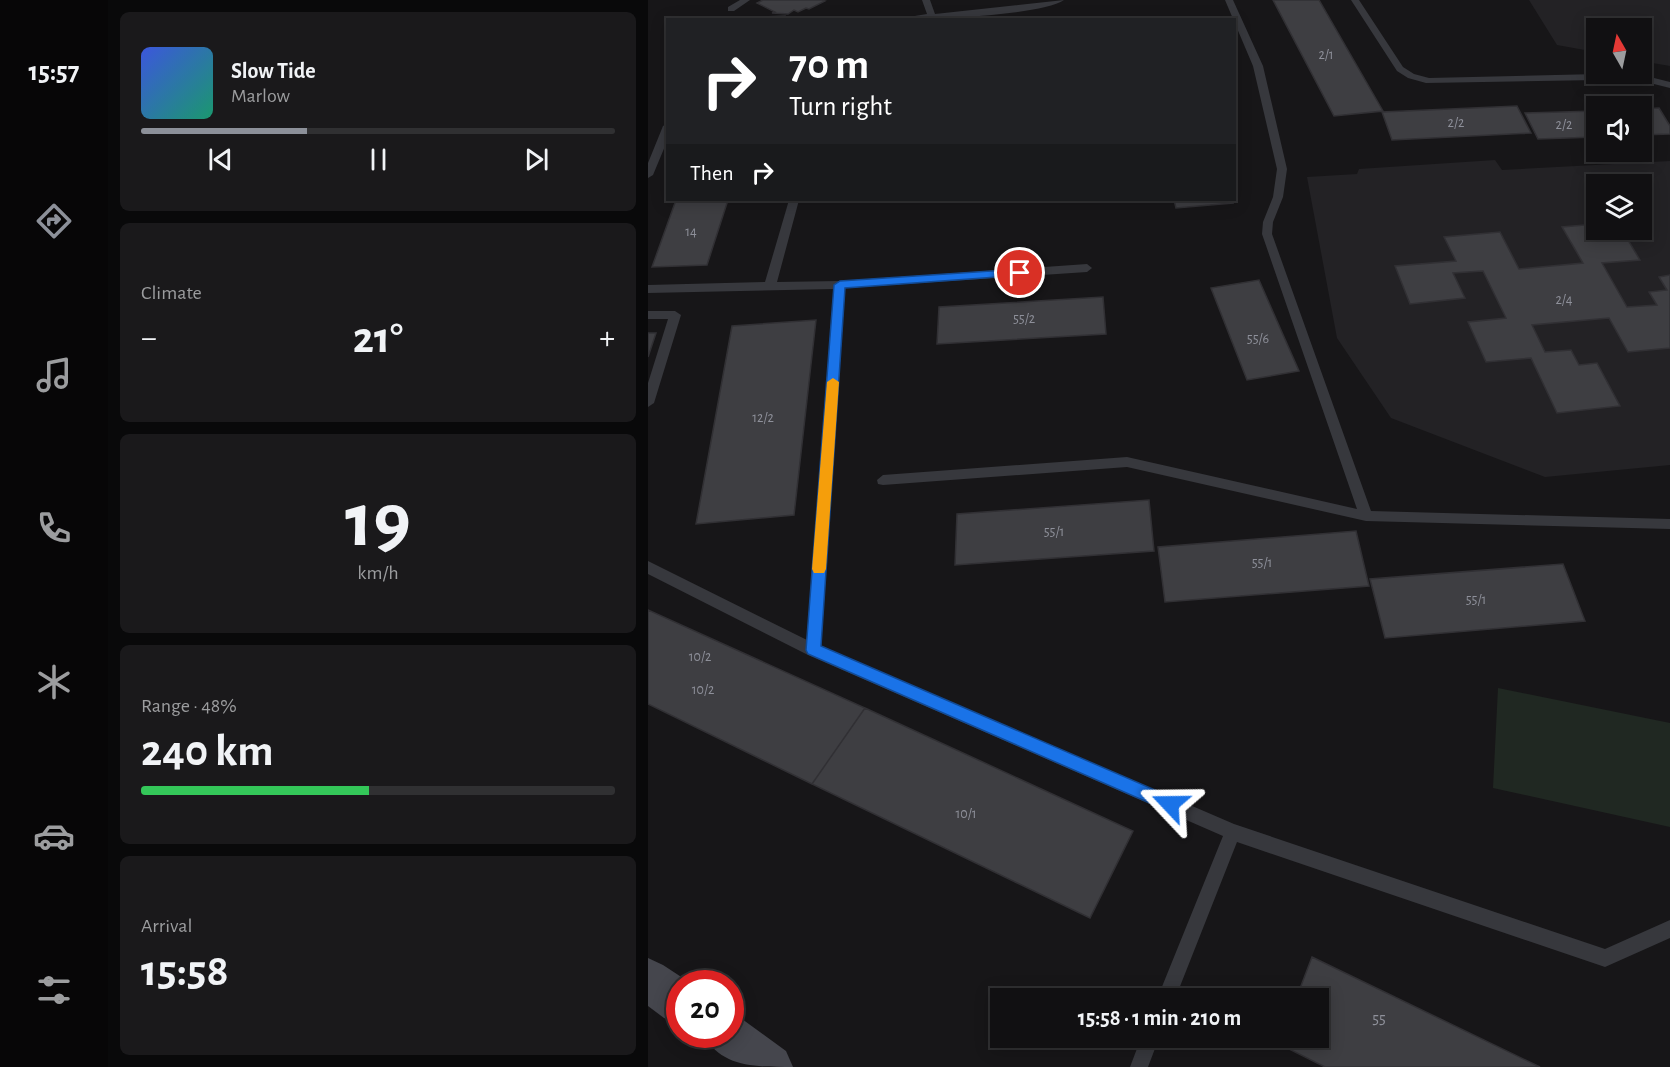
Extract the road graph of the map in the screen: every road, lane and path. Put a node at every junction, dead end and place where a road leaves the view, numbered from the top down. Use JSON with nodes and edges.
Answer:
{"nodes":[{"id":1,"x":746,"y":0,"type":"edge"},
{"id":2,"x":926,"y":0,"type":"edge"},
{"id":3,"x":1060,"y":0,"type":"edge"},
{"id":4,"x":1229,"y":0,"type":"edge"},
{"id":5,"x":1355,"y":0,"type":"edge"},
{"id":6,"x":730,"y":9,"type":"dead end"},
{"id":7,"x":931,"y":15,"type":"junction"},
{"id":8,"x":909,"y":18,"type":"edge"},
{"id":9,"x":1670,"y":85,"type":"edge"},
{"id":10,"x":666,"y":131,"type":"edge"},
{"id":11,"x":648,"y":175,"type":"edge"},
{"id":12,"x":794,"y":201,"type":"edge"},
{"id":13,"x":1087,"y":268,"type":"dead end"},
{"id":14,"x":840,"y":285,"type":"junction"},
{"id":15,"x":770,"y":286,"type":"junction"},
{"id":16,"x":648,"y":289,"type":"edge"},
{"id":17,"x":648,"y":315,"type":"edge"},
{"id":18,"x":648,"y":403,"type":"edge"},
{"id":19,"x":883,"y":480,"type":"dead end"},
{"id":20,"x":1366,"y":516,"type":"junction"},
{"id":21,"x":1670,"y":524,"type":"edge"},
{"id":22,"x":648,"y":567,"type":"edge"},
{"id":23,"x":813,"y":650,"type":"junction"},
{"id":24,"x":1233,"y":832,"type":"junction"},
{"id":25,"x":1670,"y":929,"type":"edge"},
{"id":26,"x":648,"y":980,"type":"edge"},
{"id":27,"x":1170,"y":988,"type":"edge"},
{"id":28,"x":666,"y":992,"type":"edge"},
{"id":29,"x":744,"y":1048,"type":"edge"},
{"id":30,"x":1146,"y":1048,"type":"edge"},
{"id":31,"x":771,"y":1067,"type":"edge"},
{"id":32,"x":1139,"y":1067,"type":"edge"}],
"edges":[{"from":1,"to":6,"type":"lane"},
{"from":2,"to":7,"type":"lane"},
{"from":3,"to":7,"type":"lane"},
{"from":4,"to":20,"type":"lane"},
{"from":5,"to":9,"type":"lane"},
{"from":7,"to":8,"type":"lane"},
{"from":10,"to":11,"type":"lane"},
{"from":12,"to":15,"type":"lane"},
{"from":13,"to":14,"type":"lane"},
{"from":14,"to":15,"type":"lane"},
{"from":14,"to":23,"type":"lane"},
{"from":15,"to":16,"type":"lane"},
{"from":17,"to":18,"type":"lane"},
{"from":19,"to":20,"type":"lane"},
{"from":20,"to":21,"type":"lane"},
{"from":22,"to":23,"type":"lane"},
{"from":23,"to":24,"type":"lane"},
{"from":24,"to":25,"type":"lane"},
{"from":24,"to":27,"type":"lane"},
{"from":26,"to":28,"type":"main road"},
{"from":29,"to":31,"type":"main road"},
{"from":30,"to":32,"type":"lane"}]}
